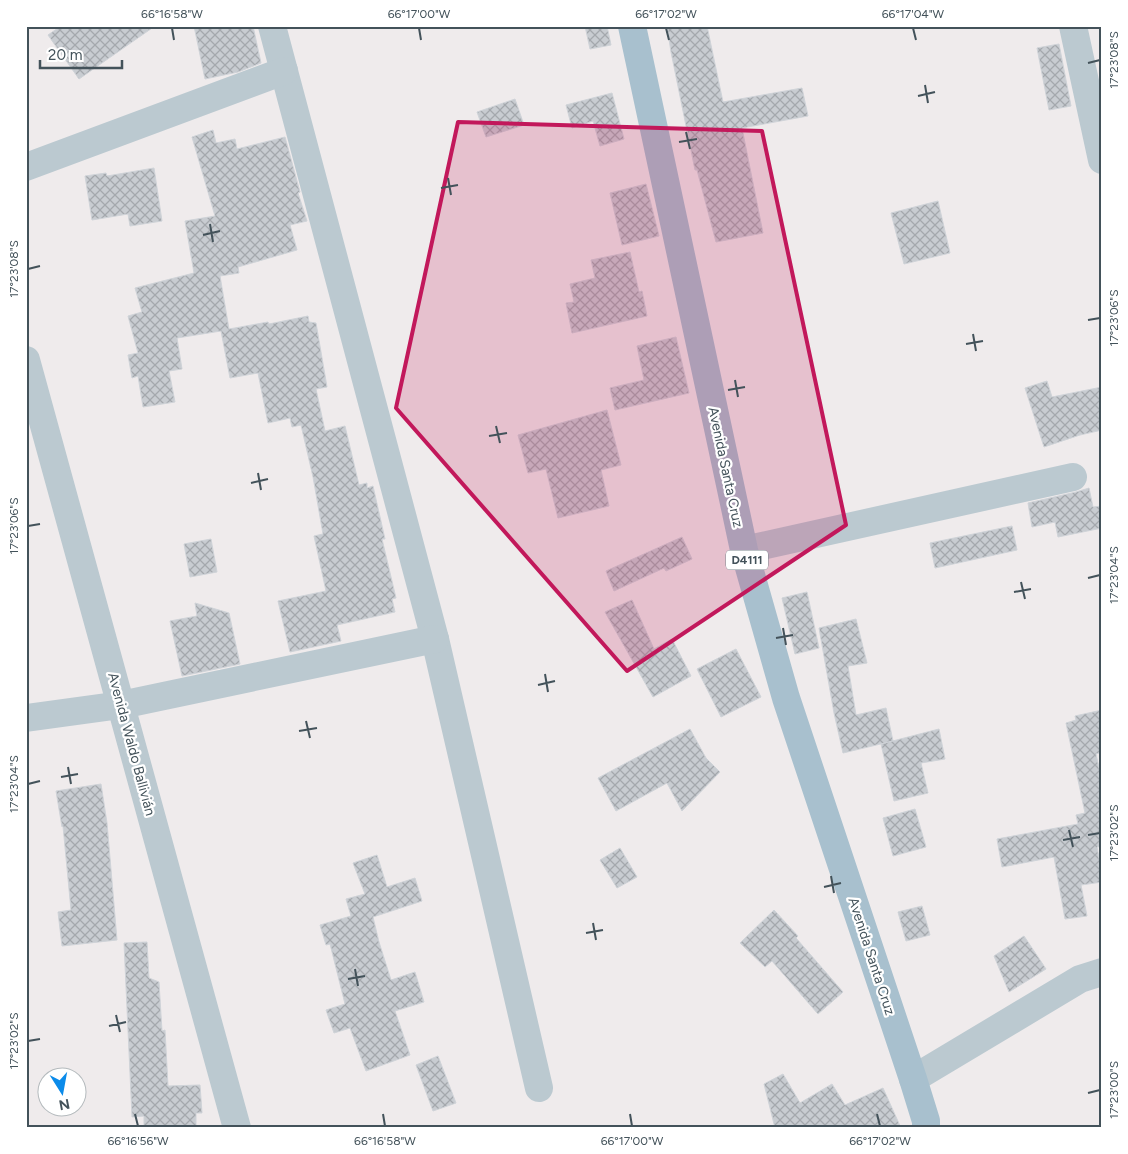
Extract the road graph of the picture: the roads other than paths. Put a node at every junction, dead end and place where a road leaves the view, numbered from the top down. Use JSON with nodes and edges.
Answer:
{"nodes":[{"id":1,"x":272,"y":26,"type":"edge"},
{"id":2,"x":632,"y":26,"type":"edge"},
{"id":3,"x":1073,"y":26,"type":"edge"},
{"id":4,"x":284,"y":71,"type":"junction"},
{"id":5,"x":1102,"y":160,"type":"edge"},
{"id":6,"x":26,"y":167,"type":"edge"},
{"id":7,"x":26,"y":360,"type":"edge"},
{"id":8,"x":1073,"y":477,"type":"dead end"},
{"id":9,"x":744,"y":550,"type":"junction"},
{"id":10,"x":435,"y":639,"type":"junction"},
{"id":11,"x":121,"y":705,"type":"junction"},
{"id":12,"x":26,"y":718,"type":"edge"},
{"id":13,"x":1102,"y":972,"type":"edge"},
{"id":14,"x":913,"y":1079,"type":"junction"},
{"id":15,"x":539,"y":1088,"type":"dead end"},
{"id":16,"x":236,"y":1128,"type":"edge"},
{"id":17,"x":926,"y":1128,"type":"edge"}],
"edges":[{"from":1,"to":4,"type":"street"},
{"from":2,"to":9,"type":"main road","name":"Avenida Santa Cruz","number":"D4111"},
{"from":3,"to":5,"type":"street"},
{"from":4,"to":6,"type":"street"},
{"from":4,"to":10,"type":"street"},
{"from":7,"to":11,"type":"street","name":"Avenida Waldo Ballivián"},
{"from":8,"to":9,"type":"street"},
{"from":9,"to":14,"type":"main road","name":"Avenida Santa Cruz","number":"D4111"},
{"from":10,"to":11,"type":"street"},
{"from":10,"to":15,"type":"street"},
{"from":11,"to":12,"type":"street"},
{"from":11,"to":16,"type":"street","name":"Avenida Waldo Ballivián"},
{"from":13,"to":14,"type":"street"},
{"from":14,"to":17,"type":"main road","name":"Avenida Santa Cruz","number":"D4111"}]}
